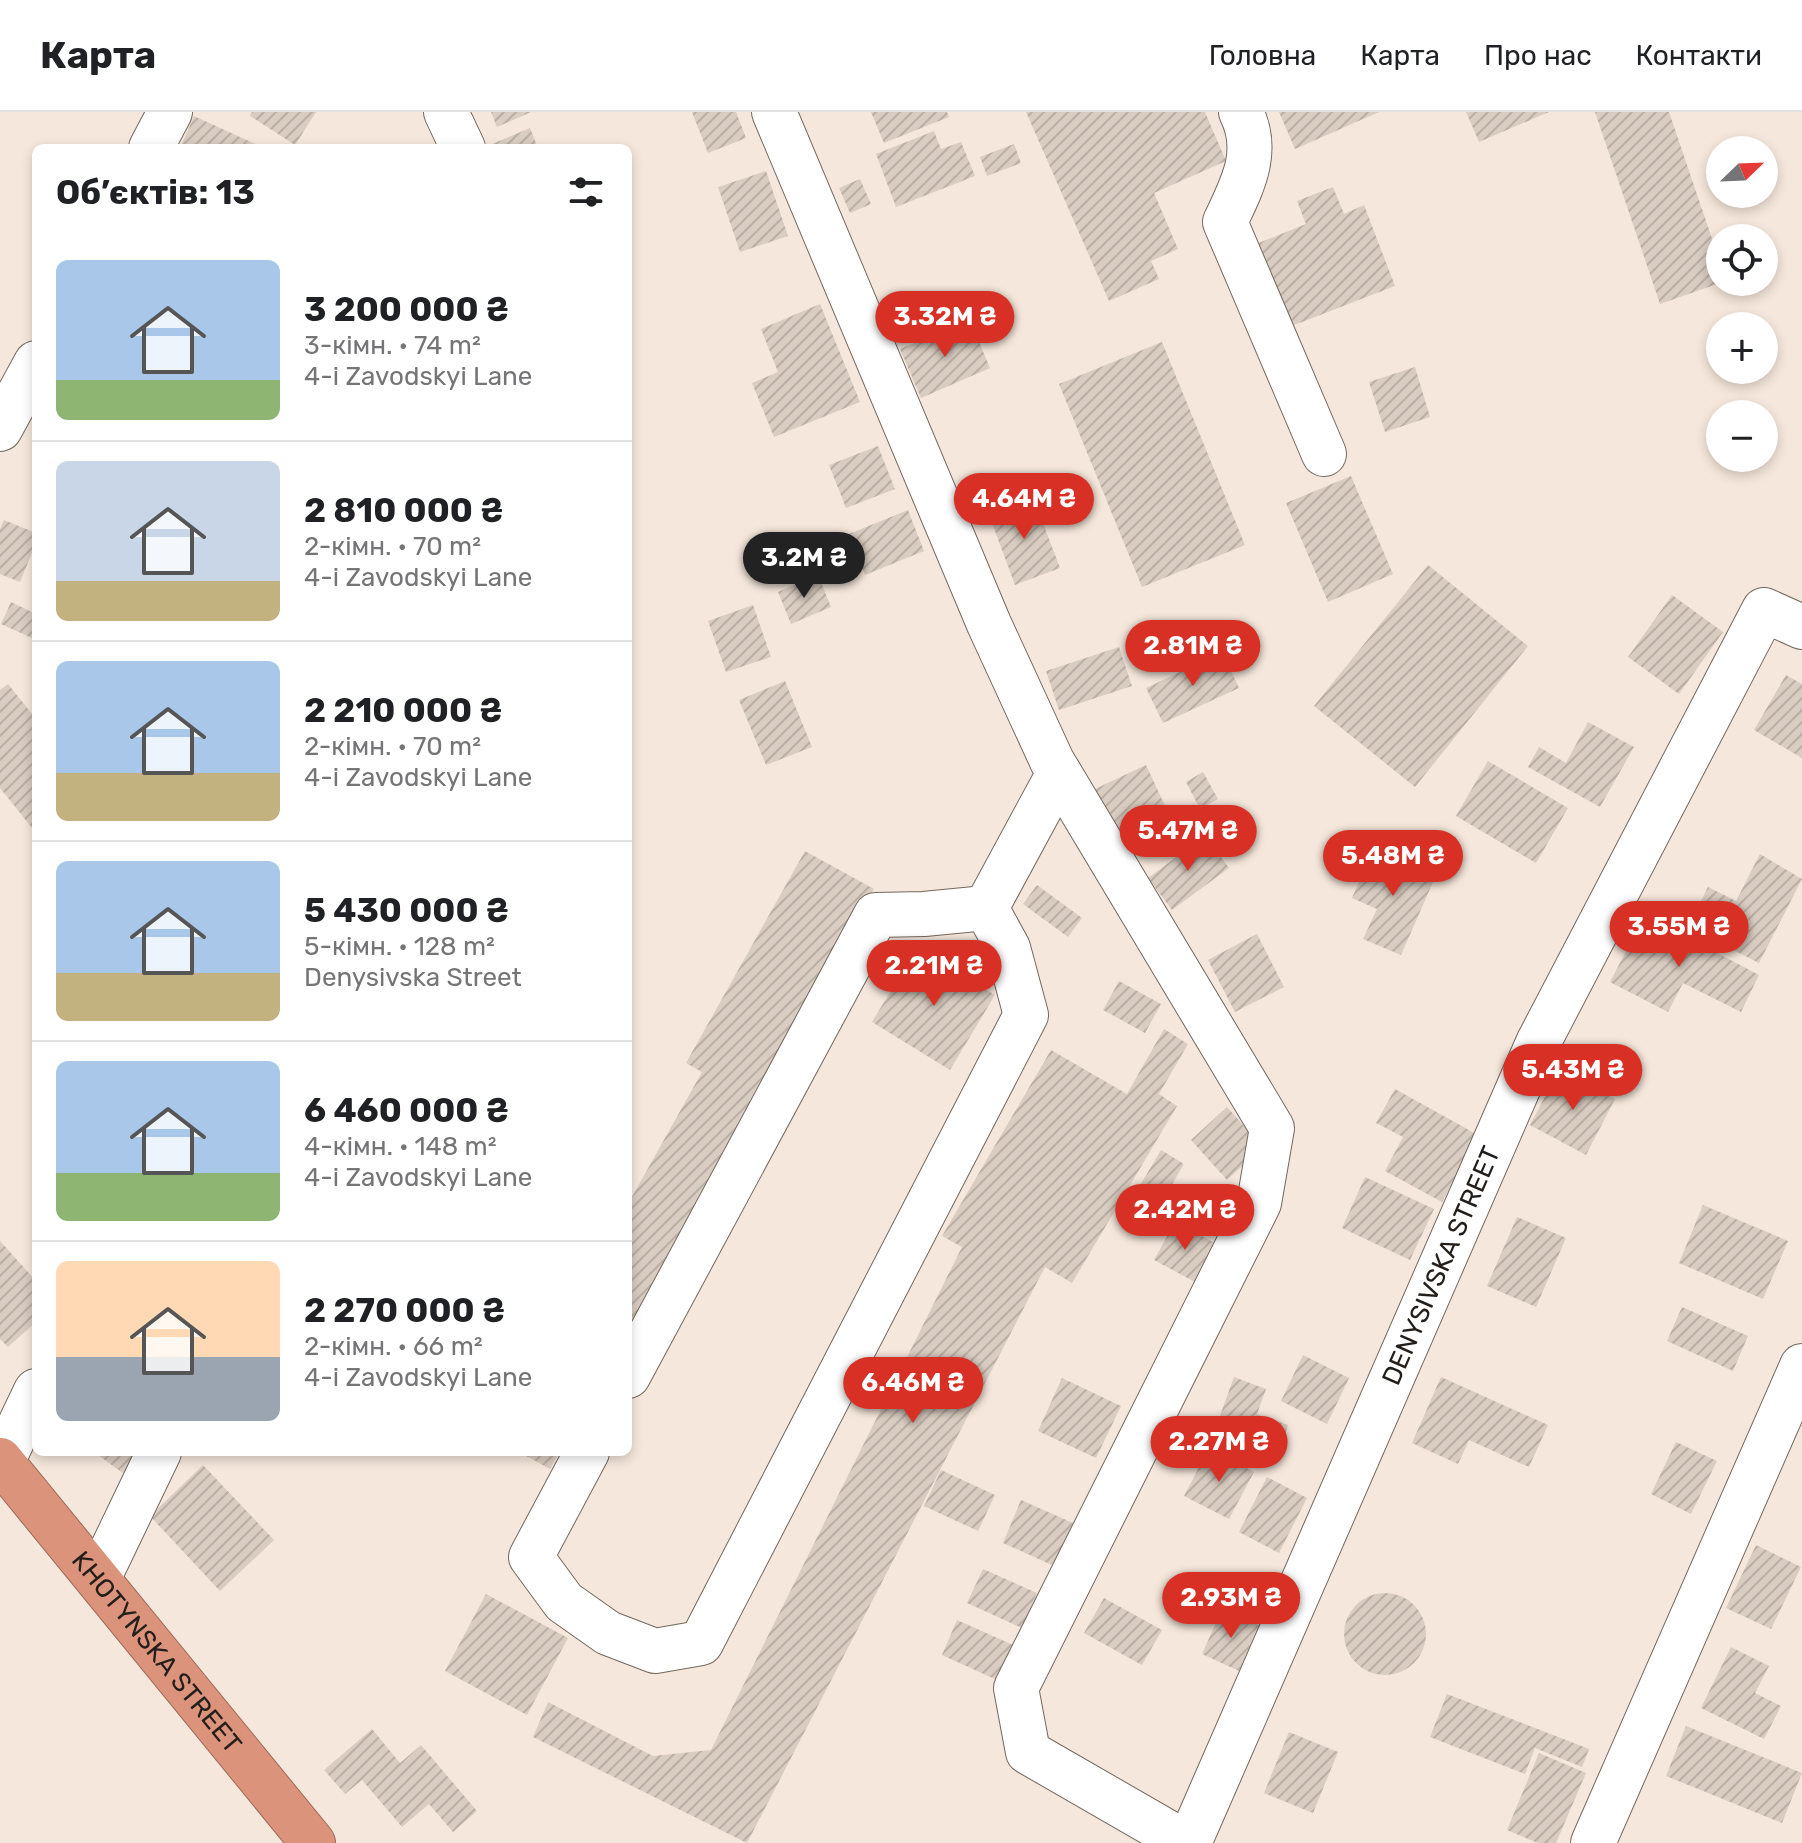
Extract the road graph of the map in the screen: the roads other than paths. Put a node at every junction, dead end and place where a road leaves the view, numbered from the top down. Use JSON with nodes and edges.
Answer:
{"nodes":[{"id":1,"x":170,"y":112,"type":"edge"},
{"id":2,"x":446,"y":112,"type":"edge"},
{"id":3,"x":774,"y":112,"type":"edge"},
{"id":4,"x":1241,"y":112,"type":"edge"},
{"id":5,"x":153,"y":144,"type":"edge"},
{"id":6,"x":461,"y":144,"type":"edge"},
{"id":7,"x":32,"y":370,"type":"edge"},
{"id":8,"x":0,"y":429,"type":"edge"},
{"id":9,"x":1324,"y":454,"type":"dead end"},
{"id":10,"x":1802,"y":627,"type":"edge"},
{"id":11,"x":1059,"y":773,"type":"junction"},
{"id":12,"x":986,"y":908,"type":"junction"},
{"id":13,"x":1802,"y":1366,"type":"edge"},
{"id":14,"x":632,"y":1369,"type":"edge"},
{"id":15,"x":32,"y":1399,"type":"edge"},
{"id":16,"x":157,"y":1456,"type":"edge"},
{"id":17,"x":585,"y":1456,"type":"edge"},
{"id":18,"x":1,"y":1461,"type":"edge"},
{"id":19,"x":98,"y":1579,"type":"junction"},
{"id":20,"x":313,"y":1843,"type":"edge"},
{"id":21,"x":1187,"y":1843,"type":"edge"},
{"id":22,"x":1593,"y":1843,"type":"edge"}],
"edges":[{"from":1,"to":5,"type":"street"},
{"from":2,"to":6,"type":"street"},
{"from":3,"to":11,"type":"street"},
{"from":4,"to":9,"type":"street"},
{"from":7,"to":8,"type":"street"},
{"from":10,"to":21,"type":"street","name":"DENYSIVSKA STREET"},
{"from":11,"to":12,"type":"street"},
{"from":11,"to":21,"type":"street"},
{"from":12,"to":14,"type":"street"},
{"from":12,"to":17,"type":"street"},
{"from":13,"to":22,"type":"street"},
{"from":15,"to":18,"type":"street"},
{"from":16,"to":19,"type":"street"},
{"from":18,"to":19,"type":"highway","name":"KHOTYNSKA STREET"},
{"from":19,"to":20,"type":"highway","name":"KHOTYNSKA STREET"}]}
